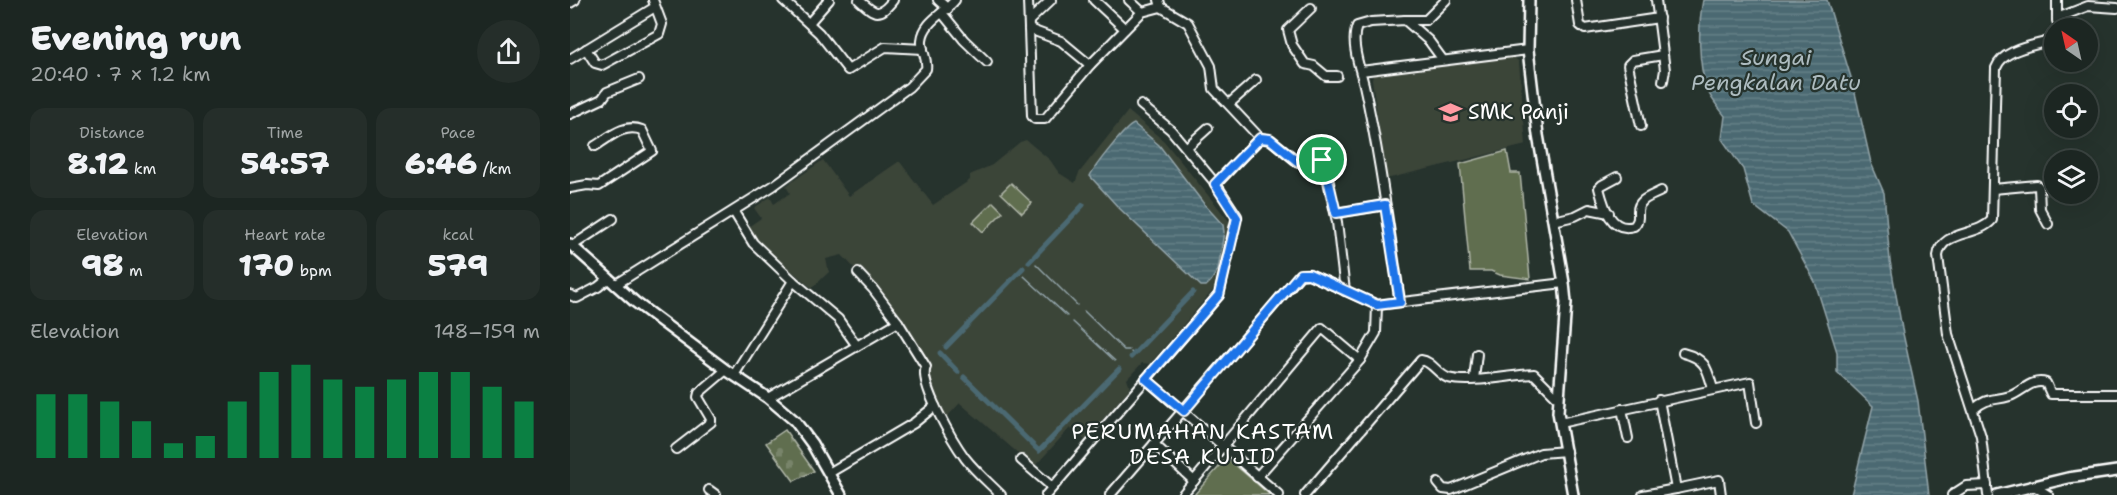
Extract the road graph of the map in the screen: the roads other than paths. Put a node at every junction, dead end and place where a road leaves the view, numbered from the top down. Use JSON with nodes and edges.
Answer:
{"nodes":[{"id":1,"x":575,"y":0,"type":"edge"},
{"id":2,"x":783,"y":0,"type":"edge"},
{"id":3,"x":829,"y":0,"type":"edge"},
{"id":4,"x":859,"y":0,"type":"edge"},
{"id":5,"x":893,"y":0,"type":"edge"},
{"id":6,"x":938,"y":0,"type":"edge"},
{"id":7,"x":955,"y":0,"type":"edge"},
{"id":8,"x":1028,"y":0,"type":"edge"},
{"id":9,"x":1052,"y":0,"type":"edge"},
{"id":10,"x":1094,"y":0,"type":"edge"},
{"id":11,"x":1129,"y":0,"type":"edge"},
{"id":12,"x":1446,"y":0,"type":"edge"},
{"id":13,"x":1529,"y":0,"type":"edge"},
{"id":14,"x":1576,"y":0,"type":"edge"},
{"id":15,"x":1656,"y":0,"type":"edge"},
{"id":16,"x":2056,"y":0,"type":"edge"},
{"id":17,"x":570,"y":3,"type":"edge"},
{"id":18,"x":654,"y":3,"type":"edge"},
{"id":19,"x":1160,"y":3,"type":"edge"},
{"id":20,"x":1311,"y":8,"type":"dead end"},
{"id":21,"x":2117,"y":8,"type":"edge"},
{"id":22,"x":945,"y":11,"type":"junction"},
{"id":23,"x":1142,"y":12,"type":"junction"},
{"id":24,"x":1659,"y":18,"type":"junction"},
{"id":25,"x":2057,"y":18,"type":"joint"},
{"id":26,"x":1405,"y":20,"type":"junction"},
{"id":27,"x":809,"y":23,"type":"junction"},
{"id":28,"x":1029,"y":25,"type":"junction"},
{"id":29,"x":1125,"y":28,"type":"junction"},
{"id":30,"x":2044,"y":43,"type":"edge"},
{"id":31,"x":586,"y":49,"type":"junction"},
{"id":32,"x":923,"y":49,"type":"junction"},
{"id":33,"x":1528,"y":50,"type":"junction"},
{"id":34,"x":1663,"y":55,"type":"junction"},
{"id":35,"x":570,"y":58,"type":"edge"},
{"id":36,"x":1443,"y":60,"type":"junction"},
{"id":37,"x":987,"y":62,"type":"dead end"},
{"id":38,"x":1090,"y":65,"type":"junction"},
{"id":39,"x":1361,"y":71,"type":"junction"},
{"id":40,"x":1337,"y":76,"type":"dead end"},
{"id":41,"x":639,"y":79,"type":"dead end"},
{"id":42,"x":1256,"y":80,"type":"dead end"},
{"id":43,"x":1663,"y":81,"type":"dead end"},
{"id":44,"x":1230,"y":103,"type":"junction"},
{"id":45,"x":1141,"y":105,"type":"dead end"},
{"id":46,"x":570,"y":114,"type":"edge"},
{"id":47,"x":1641,"y":126,"type":"dead end"},
{"id":48,"x":1208,"y":128,"type":"dead end"},
{"id":49,"x":1260,"y":138,"type":"junction"},
{"id":50,"x":595,"y":146,"type":"dead end"},
{"id":51,"x":1187,"y":147,"type":"junction"},
{"id":52,"x":1617,"y":177,"type":"dead end"},
{"id":53,"x":1215,"y":184,"type":"junction"},
{"id":54,"x":570,"y":188,"type":"edge"},
{"id":55,"x":1993,"y":189,"type":"junction"},
{"id":56,"x":1661,"y":191,"type":"dead end"},
{"id":57,"x":1385,"y":205,"type":"junction"},
{"id":58,"x":734,"y":212,"type":"junction"},
{"id":59,"x":1336,"y":213,"type":"junction"},
{"id":60,"x":1609,"y":213,"type":"junction"},
{"id":61,"x":612,"y":219,"type":"dead end"},
{"id":62,"x":1553,"y":221,"type":"junction"},
{"id":63,"x":2048,"y":224,"type":"dead end"},
{"id":64,"x":571,"y":245,"type":"edge"},
{"id":65,"x":858,"y":273,"type":"dead end"},
{"id":66,"x":793,"y":281,"type":"junction"},
{"id":67,"x":611,"y":282,"type":"junction"},
{"id":68,"x":1564,"y":283,"type":"junction"},
{"id":69,"x":1345,"y":291,"type":"junction"},
{"id":70,"x":570,"y":295,"type":"edge"},
{"id":71,"x":1400,"y":302,"type":"junction"},
{"id":72,"x":1377,"y":305,"type":"junction"},
{"id":73,"x":898,"y":322,"type":"junction"},
{"id":74,"x":857,"y":346,"type":"junction"},
{"id":75,"x":1683,"y":353,"type":"dead end"},
{"id":76,"x":1477,"y":354,"type":"dead end"},
{"id":77,"x":1360,"y":360,"type":"junction"},
{"id":78,"x":730,"y":373,"type":"junction"},
{"id":79,"x":1146,"y":379,"type":"junction"},
{"id":80,"x":1474,"y":379,"type":"junction"},
{"id":81,"x":1713,"y":389,"type":"junction"},
{"id":82,"x":2117,"y":394,"type":"edge"},
{"id":83,"x":768,"y":398,"type":"junction"},
{"id":84,"x":1558,"y":398,"type":"junction"},
{"id":85,"x":1659,"y":400,"type":"junction"},
{"id":86,"x":935,"y":406,"type":"junction"},
{"id":87,"x":1622,"y":409,"type":"junction"},
{"id":88,"x":1974,"y":409,"type":"junction"},
{"id":89,"x":1184,"y":411,"type":"junction"},
{"id":90,"x":1560,"y":423,"type":"junction"},
{"id":91,"x":1756,"y":423,"type":"dead end"},
{"id":92,"x":1628,"y":438,"type":"dead end"},
{"id":93,"x":1154,"y":444,"type":"junction"},
{"id":94,"x":1222,"y":446,"type":"junction"},
{"id":95,"x":676,"y":449,"type":"dead end"},
{"id":96,"x":1566,"y":451,"type":"junction"},
{"id":97,"x":1021,"y":460,"type":"dead end"},
{"id":98,"x":2117,"y":471,"type":"edge"},
{"id":99,"x":829,"y":473,"type":"junction"},
{"id":100,"x":1257,"y":477,"type":"junction"},
{"id":101,"x":1194,"y":481,"type":"junction"},
{"id":102,"x":1438,"y":483,"type":"dead end"},
{"id":103,"x":1987,"y":485,"type":"junction"},
{"id":104,"x":2034,"y":486,"type":"junction"},
{"id":105,"x":1052,"y":487,"type":"junction"},
{"id":106,"x":1676,"y":489,"type":"junction"},
{"id":107,"x":841,"y":495,"type":"edge"},
{"id":108,"x":1001,"y":495,"type":"edge"},
{"id":109,"x":1046,"y":495,"type":"edge"},
{"id":110,"x":1110,"y":495,"type":"edge"},
{"id":111,"x":1182,"y":495,"type":"edge"},
{"id":112,"x":1279,"y":495,"type":"edge"},
{"id":113,"x":1305,"y":495,"type":"edge"},
{"id":114,"x":1575,"y":495,"type":"edge"},
{"id":115,"x":1643,"y":495,"type":"edge"},
{"id":116,"x":1721,"y":495,"type":"edge"},
{"id":117,"x":1952,"y":495,"type":"edge"},
{"id":118,"x":1988,"y":495,"type":"edge"},
{"id":119,"x":1997,"y":495,"type":"edge"},
{"id":120,"x":2048,"y":495,"type":"edge"}],
"edges":[{"from":1,"to":17,"type":"street"},
{"from":2,"to":27,"type":"street"},
{"from":3,"to":27,"type":"street"},
{"from":4,"to":5,"type":"street"},
{"from":6,"to":22,"type":"street"},
{"from":7,"to":22,"type":"street"},
{"from":8,"to":28,"type":"street"},
{"from":9,"to":28,"type":"street"},
{"from":10,"to":29,"type":"street"},
{"from":11,"to":23,"type":"street"},
{"from":12,"to":26,"type":"street"},
{"from":13,"to":33,"type":"main road"},
{"from":14,"to":24,"type":"street"},
{"from":15,"to":24,"type":"street"},
{"from":16,"to":25,"type":"street"},
{"from":18,"to":31,"type":"street"},
{"from":18,"to":31,"type":"street"},
{"from":19,"to":23,"type":"street"},
{"from":19,"to":44,"type":"street"},
{"from":20,"to":40,"type":"street"},
{"from":21,"to":25,"type":"street"},
{"from":22,"to":32,"type":"street"},
{"from":22,"to":37,"type":"street"},
{"from":23,"to":29,"type":"street"},
{"from":24,"to":34,"type":"street"},
{"from":26,"to":36,"type":"street"},
{"from":26,"to":39,"type":"street"},
{"from":27,"to":32,"type":"street"},
{"from":28,"to":38,"type":"street"},
{"from":28,"to":38,"type":"street"},
{"from":29,"to":38,"type":"street"},
{"from":30,"to":55,"type":"street"},
{"from":31,"to":35,"type":"street"},
{"from":32,"to":58,"type":"street"},
{"from":33,"to":36,"type":"street"},
{"from":33,"to":62,"type":"main road"},
{"from":34,"to":43,"type":"street"},
{"from":34,"to":47,"type":"street"},
{"from":36,"to":39,"type":"street"},
{"from":39,"to":57,"type":"street"},
{"from":41,"to":46,"type":"street"},
{"from":42,"to":44,"type":"street"},
{"from":44,"to":49,"type":"street"},
{"from":45,"to":51,"type":"street"},
{"from":48,"to":51,"type":"street"},
{"from":49,"to":53,"type":"street"},
{"from":49,"to":59,"type":"street"},
{"from":50,"to":54,"type":"street"},
{"from":51,"to":53,"type":"street"},
{"from":52,"to":60,"type":"street"},
{"from":53,"to":79,"type":"street"},
{"from":55,"to":63,"type":"street"},
{"from":55,"to":88,"type":"street"},
{"from":56,"to":60,"type":"street"},
{"from":57,"to":59,"type":"street"},
{"from":57,"to":71,"type":"street"},
{"from":58,"to":66,"type":"street"},
{"from":58,"to":67,"type":"street"},
{"from":59,"to":69,"type":"street"},
{"from":60,"to":62,"type":"street"},
{"from":61,"to":64,"type":"street"},
{"from":62,"to":68,"type":"main road"},
{"from":64,"to":67,"type":"main road"},
{"from":65,"to":73,"type":"street"},
{"from":66,"to":74,"type":"street"},
{"from":66,"to":78,"type":"street"},
{"from":67,"to":70,"type":"street"},
{"from":67,"to":78,"type":"main road"},
{"from":68,"to":71,"type":"street"},
{"from":68,"to":84,"type":"main road"},
{"from":69,"to":72,"type":"street"},
{"from":69,"to":89,"type":"street"},
{"from":71,"to":72,"type":"street"},
{"from":72,"to":77,"type":"street"},
{"from":73,"to":74,"type":"street"},
{"from":73,"to":86,"type":"street"},
{"from":74,"to":83,"type":"street"},
{"from":75,"to":81,"type":"street"},
{"from":76,"to":80,"type":"street"},
{"from":77,"to":94,"type":"street"},
{"from":77,"to":100,"type":"street"},
{"from":78,"to":83,"type":"main road"},
{"from":78,"to":95,"type":"street"},
{"from":79,"to":89,"type":"street"},
{"from":79,"to":105,"type":"street"},
{"from":80,"to":84,"type":"street"},
{"from":80,"to":113,"type":"street"},
{"from":81,"to":85,"type":"street"},
{"from":81,"to":91,"type":"street"},
{"from":82,"to":88,"type":"street"},
{"from":83,"to":99,"type":"main road"},
{"from":84,"to":90,"type":"main road"},
{"from":85,"to":87,"type":"street"},
{"from":85,"to":106,"type":"street"},
{"from":86,"to":99,"type":"street"},
{"from":86,"to":108,"type":"street"},
{"from":87,"to":90,"type":"street"},
{"from":87,"to":92,"type":"street"},
{"from":88,"to":103,"type":"street"},
{"from":89,"to":93,"type":"street"},
{"from":89,"to":94,"type":"street"},
{"from":90,"to":96,"type":"main road"},
{"from":93,"to":101,"type":"street"},
{"from":93,"to":110,"type":"street"},
{"from":94,"to":100,"type":"street"},
{"from":94,"to":101,"type":"street"},
{"from":96,"to":102,"type":"street"},
{"from":96,"to":114,"type":"main road"},
{"from":97,"to":105,"type":"street"},
{"from":98,"to":104,"type":"main road"},
{"from":99,"to":107,"type":"main road"},
{"from":100,"to":112,"type":"street"},
{"from":101,"to":111,"type":"street"},
{"from":103,"to":117,"type":"street"},
{"from":103,"to":118,"type":"street"},
{"from":104,"to":119,"type":"main road"},
{"from":104,"to":120,"type":"street"},
{"from":105,"to":109,"type":"street"},
{"from":106,"to":115,"type":"street"},
{"from":106,"to":116,"type":"street"}]}
